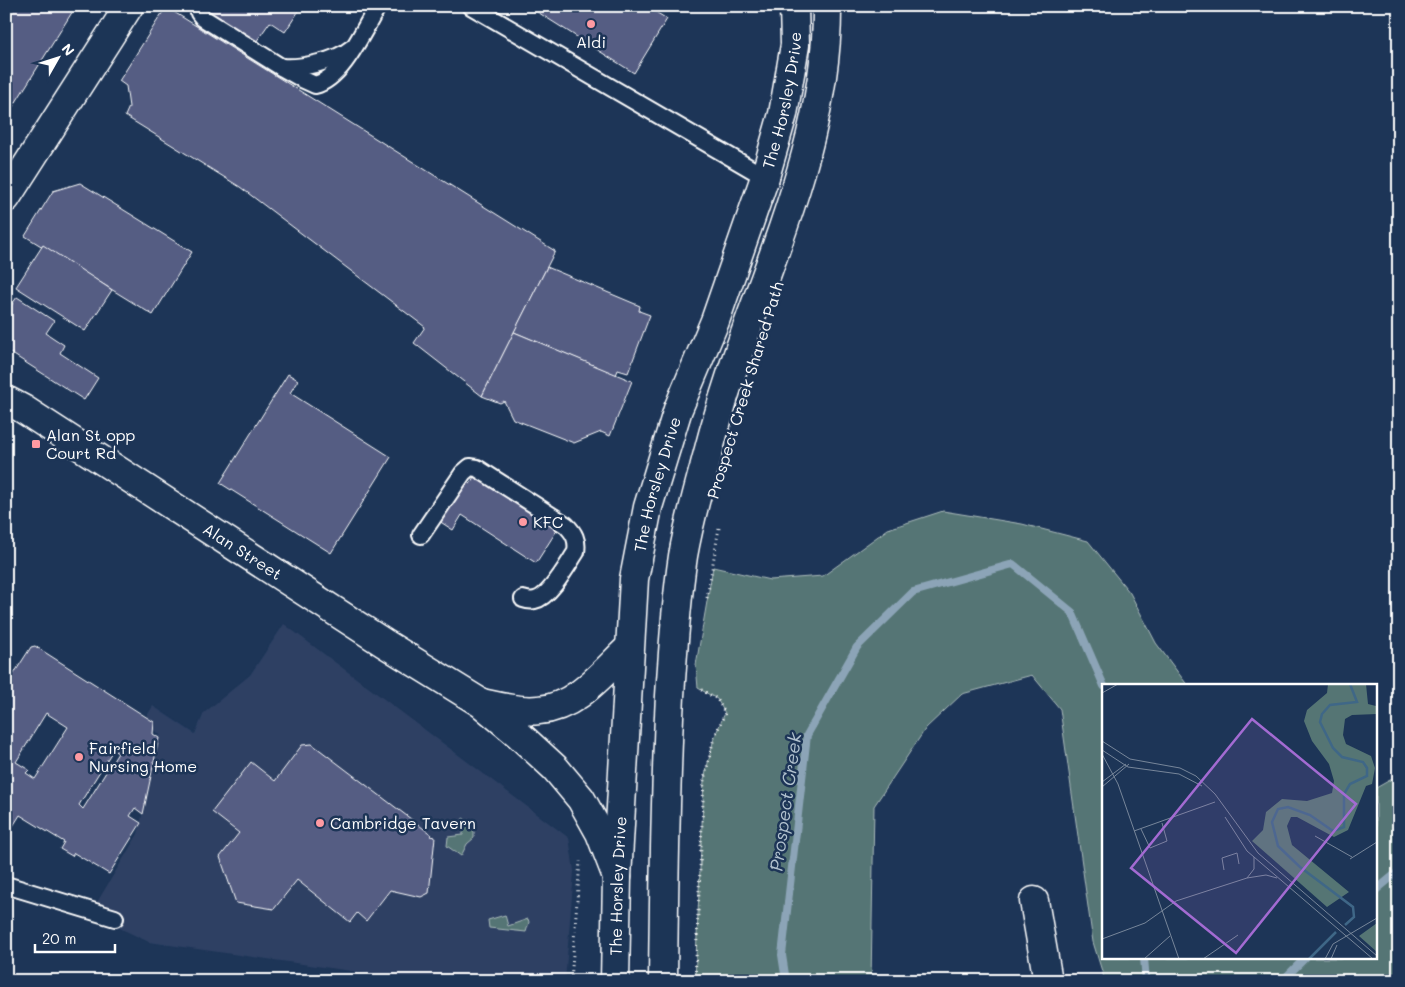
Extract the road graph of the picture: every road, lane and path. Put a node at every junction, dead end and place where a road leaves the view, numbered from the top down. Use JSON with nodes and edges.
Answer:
{"nodes":[{"id":1,"x":129,"y":6,"type":"edge"},
{"id":2,"x":198,"y":6,"type":"edge"},
{"id":3,"x":378,"y":6,"type":"edge"},
{"id":4,"x":471,"y":6,"type":"edge"},
{"id":5,"x":794,"y":6,"type":"edge"},
{"id":6,"x":827,"y":6,"type":"edge"},
{"id":7,"x":765,"y":177,"type":"junction"},
{"id":8,"x":6,"y":198,"type":"edge"},
{"id":9,"x":6,"y":400,"type":"edge"},
{"id":10,"x":720,"y":522,"type":"dead end"},
{"id":11,"x":421,"y":535,"type":"dead end"},
{"id":12,"x":523,"y":599,"type":"dead end"},
{"id":13,"x":706,"y":606,"type":"dead end"},
{"id":14,"x":629,"y":648,"type":"junction"},
{"id":15,"x":697,"y":680,"type":"dead end"},
{"id":16,"x":481,"y":703,"type":"junction"},
{"id":17,"x":580,"y":856,"type":"dead end"},
{"id":18,"x":616,"y":877,"type":"junction"},
{"id":19,"x":6,"y":885,"type":"edge"},
{"id":20,"x":1034,"y":901,"type":"dead end"},
{"id":21,"x":115,"y":918,"type":"dead end"},
{"id":22,"x":571,"y":981,"type":"edge"},
{"id":23,"x":615,"y":981,"type":"edge"},
{"id":24,"x":663,"y":981,"type":"edge"},
{"id":25,"x":695,"y":981,"type":"edge"},
{"id":26,"x":1048,"y":981,"type":"edge"}],
"edges":[{"from":1,"to":8,"type":"main road"},
{"from":2,"to":3,"type":"lane"},
{"from":4,"to":7,"type":"lane"},
{"from":5,"to":7,"type":"main road","name":"The Horsley Drive"},
{"from":6,"to":24,"type":"main road","name":"The Horsley Drive"},
{"from":7,"to":14,"type":"main road","name":"The Horsley Drive"},
{"from":9,"to":16,"type":"main road","name":"Alan Street"},
{"from":10,"to":13,"type":"path","name":"Prospect Creek Shared Path"},
{"from":11,"to":12,"type":"lane"},
{"from":14,"to":16,"type":"main road","name":"Alan Street"},
{"from":14,"to":18,"type":"main road","name":"The Horsley Drive"},
{"from":15,"to":25,"type":"path"},
{"from":16,"to":18,"type":"main road","name":"Alan Street"},
{"from":17,"to":22,"type":"path"},
{"from":18,"to":23,"type":"main road","name":"The Horsley Drive"},
{"from":19,"to":21,"type":"lane"},
{"from":20,"to":26,"type":"main road"}]}
